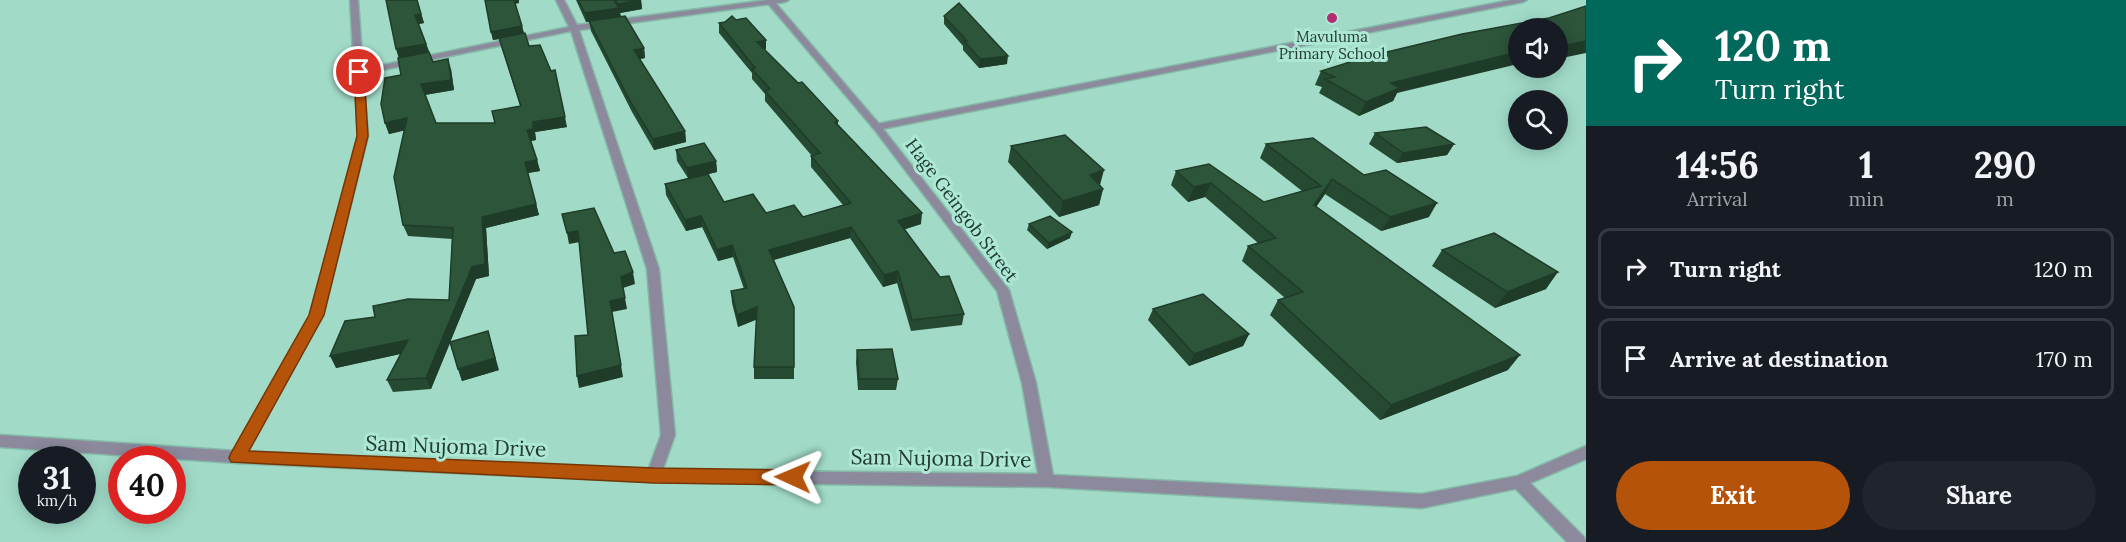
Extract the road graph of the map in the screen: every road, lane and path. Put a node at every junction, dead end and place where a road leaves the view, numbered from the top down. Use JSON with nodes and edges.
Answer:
{"nodes":[{"id":1,"x":354,"y":0,"type":"edge"},
{"id":2,"x":560,"y":0,"type":"edge"},
{"id":3,"x":785,"y":0,"type":"edge"},
{"id":4,"x":1523,"y":0,"type":"edge"},
{"id":5,"x":770,"y":1,"type":"edge"},
{"id":6,"x":574,"y":28,"type":"junction"},
{"id":7,"x":359,"y":72,"type":"junction"},
{"id":8,"x":877,"y":127,"type":"junction"},
{"id":9,"x":0,"y":441,"type":"edge"},
{"id":10,"x":1586,"y":452,"type":"edge"},
{"id":11,"x":237,"y":458,"type":"junction"},
{"id":12,"x":654,"y":476,"type":"junction"},
{"id":13,"x":1047,"y":481,"type":"junction"},
{"id":14,"x":1519,"y":482,"type":"junction"},
{"id":15,"x":1578,"y":542,"type":"edge"}],
"edges":[{"from":1,"to":7,"type":"street"},
{"from":2,"to":6,"type":"street"},
{"from":3,"to":5,"type":"street"},
{"from":4,"to":8,"type":"street"},
{"from":5,"to":6,"type":"street"},
{"from":5,"to":8,"type":"street","name":"Hage Geingob Street"},
{"from":6,"to":7,"type":"street"},
{"from":6,"to":12,"type":"street"},
{"from":7,"to":11,"type":"street"},
{"from":8,"to":13,"type":"street","name":"Hage Geingob Street"},
{"from":9,"to":11,"type":"street","name":"Sam Nujoma Drive"},
{"from":10,"to":14,"type":"street","name":"Sam Nujoma Drive"},
{"from":11,"to":12,"type":"street","name":"Sam Nujoma Drive"},
{"from":12,"to":13,"type":"street","name":"Sam Nujoma Drive"},
{"from":13,"to":14,"type":"street","name":"Sam Nujoma Drive"},
{"from":14,"to":15,"type":"street"}]}
